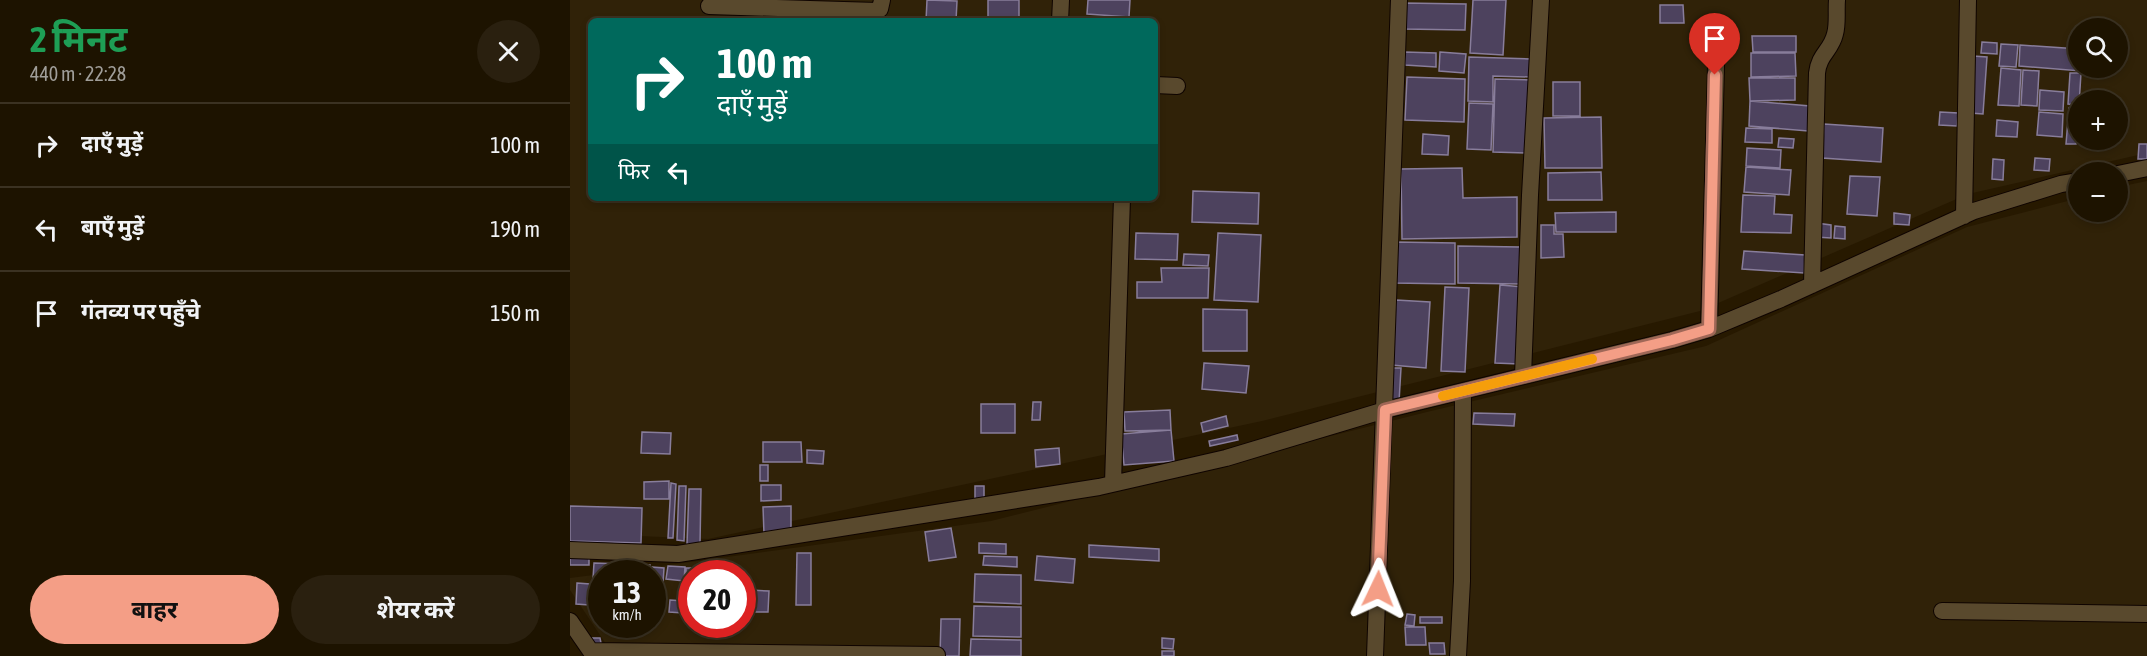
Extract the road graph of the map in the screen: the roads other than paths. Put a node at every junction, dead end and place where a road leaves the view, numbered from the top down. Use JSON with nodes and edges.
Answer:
{"nodes":[{"id":1,"x":882,"y":0,"type":"edge"},
{"id":2,"x":1061,"y":0,"type":"edge"},
{"id":3,"x":1399,"y":0,"type":"edge"},
{"id":4,"x":1540,"y":0,"type":"edge"},
{"id":5,"x":1837,"y":0,"type":"edge"},
{"id":6,"x":1968,"y":0,"type":"edge"},
{"id":7,"x":710,"y":6,"type":"dead end"},
{"id":8,"x":1060,"y":18,"type":"edge"},
{"id":9,"x":1717,"y":29,"type":"dead end"},
{"id":10,"x":1158,"y":86,"type":"edge"},
{"id":11,"x":1177,"y":86,"type":"dead end"},
{"id":12,"x":2147,"y":168,"type":"edge"},
{"id":13,"x":2128,"y":172,"type":"edge"},
{"id":14,"x":2068,"y":183,"type":"edge"},
{"id":15,"x":1122,"y":201,"type":"edge"},
{"id":16,"x":1964,"y":216,"type":"junction"},
{"id":17,"x":1812,"y":285,"type":"junction"},
{"id":18,"x":1709,"y":329,"type":"junction"},
{"id":19,"x":1523,"y":376,"type":"junction"},
{"id":20,"x":1463,"y":391,"type":"junction"},
{"id":21,"x":1385,"y":410,"type":"junction"},
{"id":22,"x":1113,"y":483,"type":"junction"},
{"id":23,"x":570,"y":550,"type":"edge"},
{"id":24,"x":1942,"y":611,"type":"dead end"},
{"id":25,"x":2147,"y":614,"type":"edge"},
{"id":26,"x":570,"y":621,"type":"edge"},
{"id":27,"x":592,"y":654,"type":"edge"},
{"id":28,"x":937,"y":655,"type":"edge"},
{"id":29,"x":1375,"y":656,"type":"edge"},
{"id":30,"x":1458,"y":656,"type":"edge"}],
"edges":[{"from":1,"to":7,"type":"street"},
{"from":2,"to":8,"type":"street"},
{"from":3,"to":21,"type":"street"},
{"from":4,"to":19,"type":"street"},
{"from":5,"to":17,"type":"street"},
{"from":6,"to":16,"type":"street"},
{"from":9,"to":18,"type":"street"},
{"from":10,"to":11,"type":"street"},
{"from":12,"to":13,"type":"street"},
{"from":14,"to":16,"type":"street"},
{"from":15,"to":22,"type":"street"},
{"from":16,"to":17,"type":"street"},
{"from":17,"to":18,"type":"street"},
{"from":18,"to":19,"type":"street"},
{"from":19,"to":20,"type":"street"},
{"from":20,"to":21,"type":"street"},
{"from":20,"to":30,"type":"street"},
{"from":21,"to":22,"type":"street"},
{"from":21,"to":29,"type":"street"},
{"from":22,"to":23,"type":"street"},
{"from":24,"to":25,"type":"street"},
{"from":26,"to":27,"type":"street"},
{"from":27,"to":28,"type":"street"}]}
